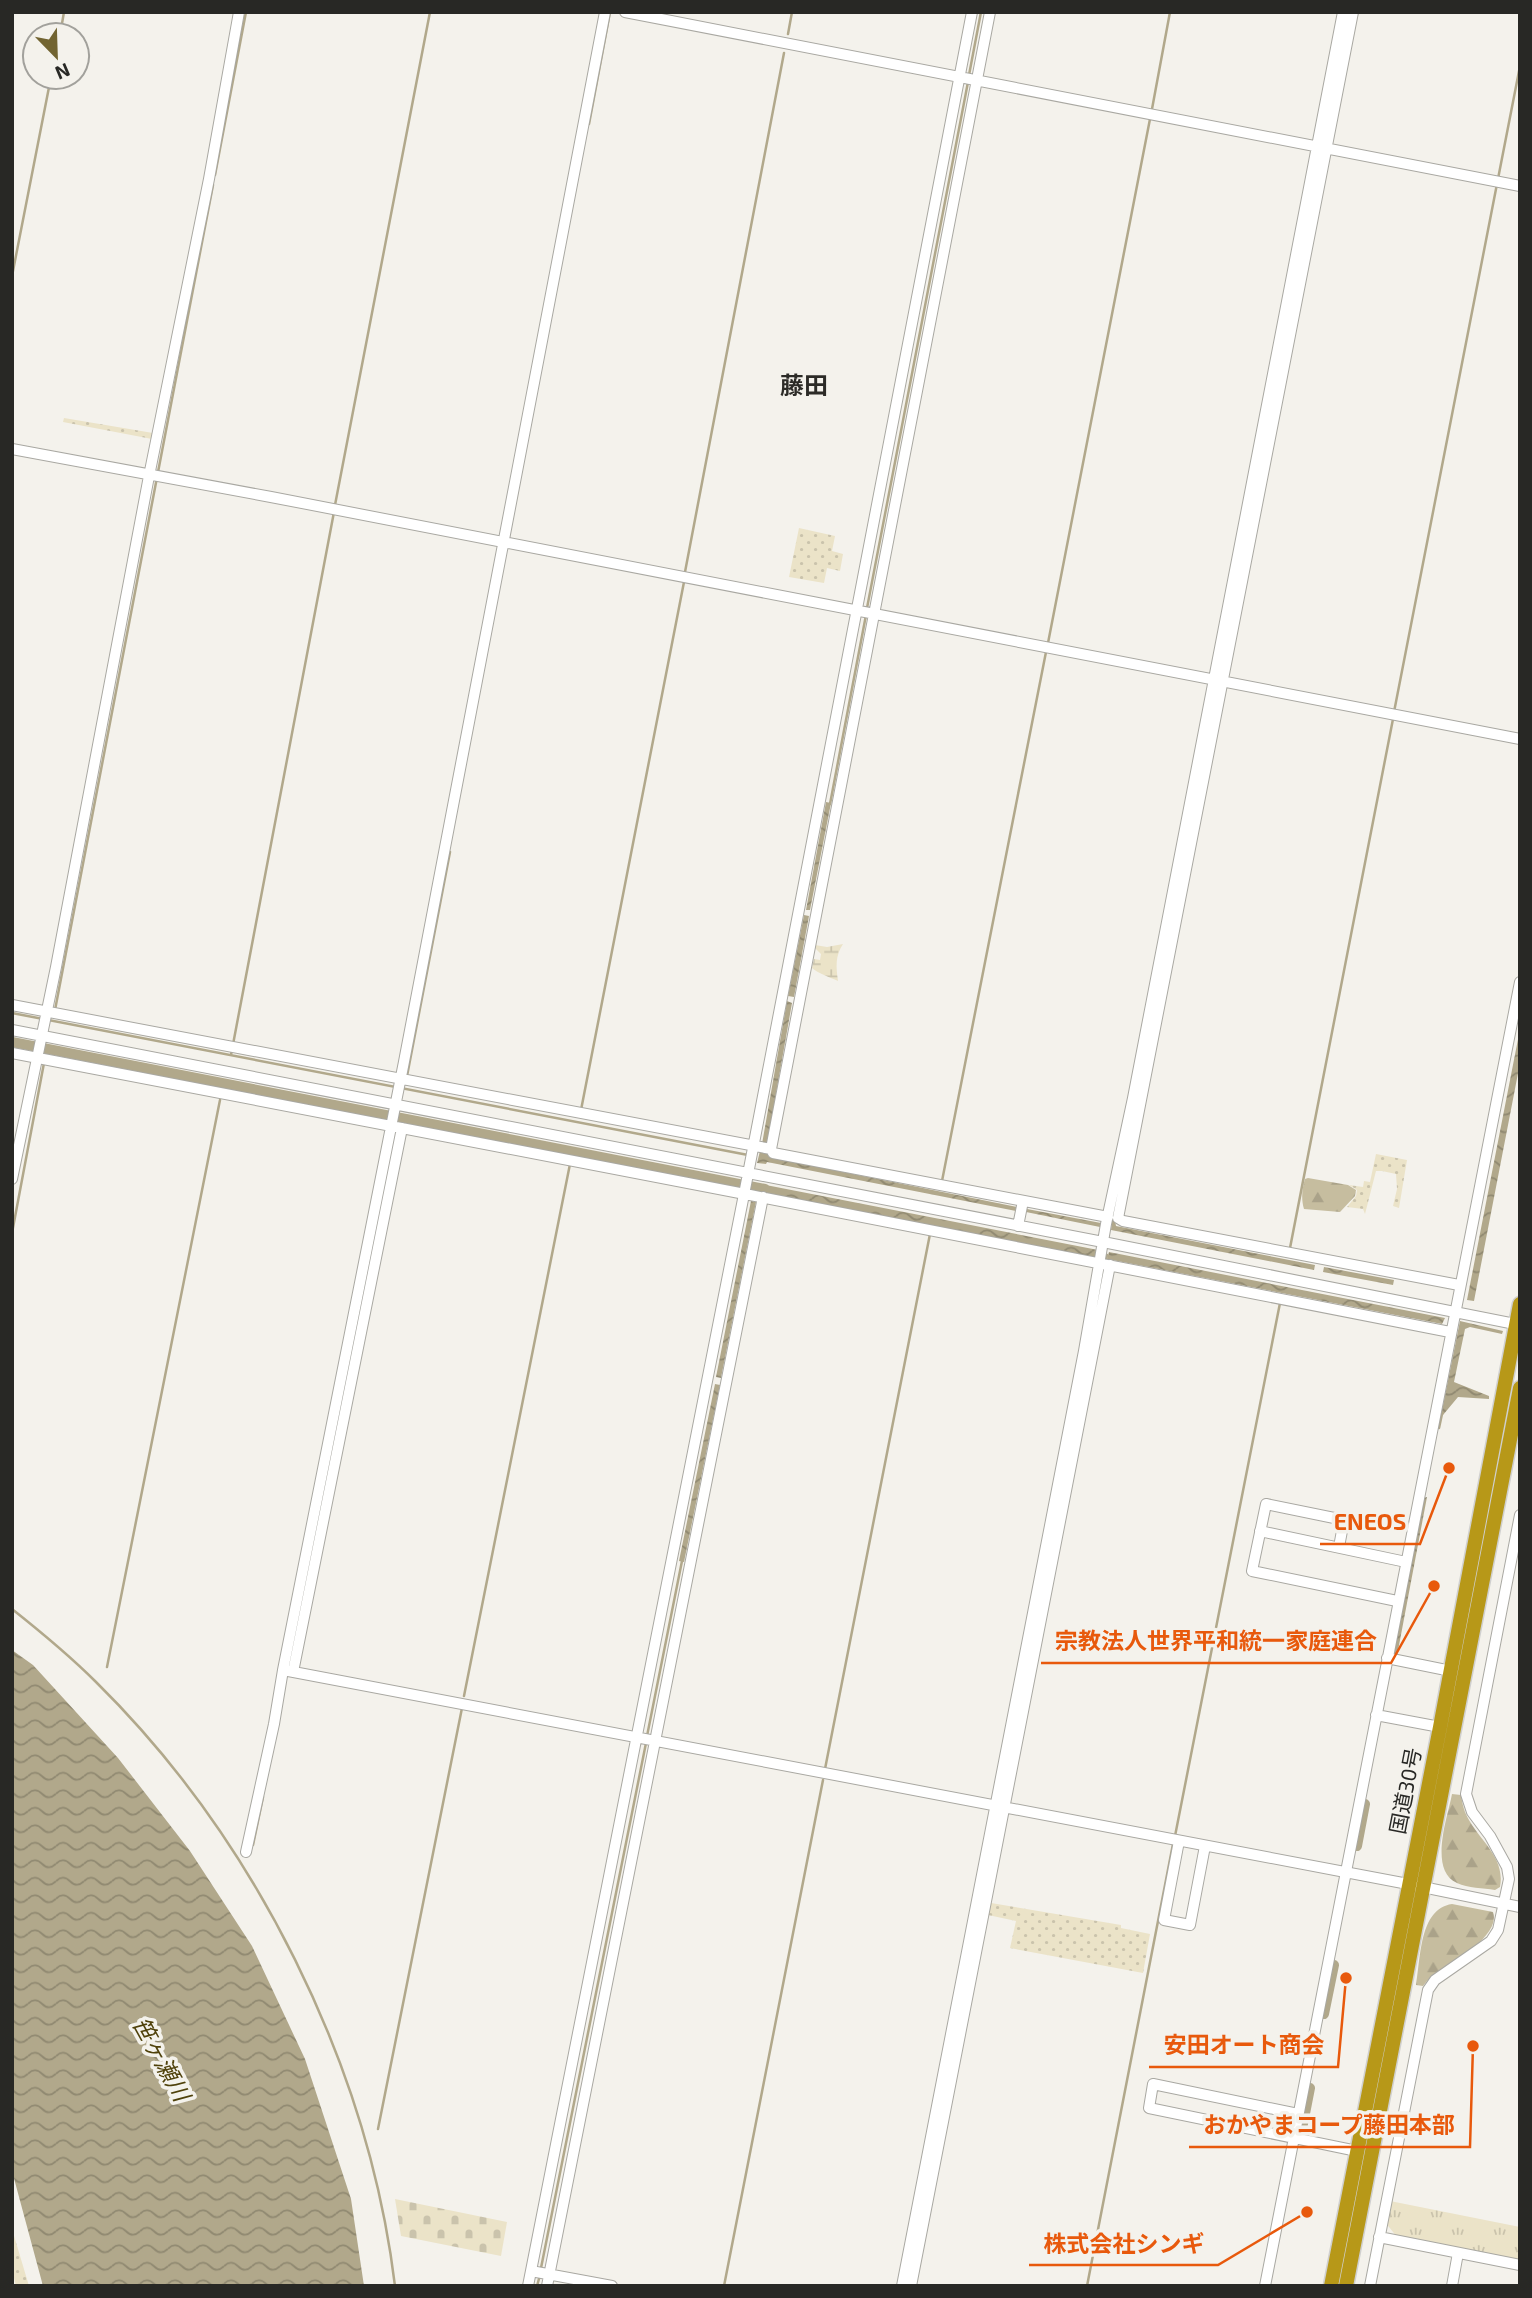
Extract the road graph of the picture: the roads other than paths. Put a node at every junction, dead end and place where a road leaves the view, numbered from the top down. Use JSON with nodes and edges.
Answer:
{"nodes":[{"id":1,"x":239,"y":12,"type":"edge"},
{"id":2,"x":605,"y":12,"type":"edge"},
{"id":3,"x":625,"y":12,"type":"edge"},
{"id":4,"x":972,"y":12,"type":"edge"},
{"id":5,"x":990,"y":12,"type":"edge"},
{"id":6,"x":1343,"y":12,"type":"edge"},
{"id":7,"x":1353,"y":12,"type":"edge"},
{"id":8,"x":968,"y":80,"type":"junction"},
{"id":9,"x":1322,"y":148,"type":"junction"},
{"id":10,"x":1520,"y":186,"type":"edge"},
{"id":11,"x":12,"y":450,"type":"edge"},
{"id":12,"x":154,"y":477,"type":"junction"},
{"id":13,"x":507,"y":542,"type":"junction"},
{"id":14,"x":866,"y":613,"type":"junction"},
{"id":15,"x":1218,"y":681,"type":"junction"},
{"id":16,"x":1520,"y":740,"type":"edge"},
{"id":17,"x":1520,"y":982,"type":"edge"},
{"id":18,"x":12,"y":1005,"type":"edge"},
{"id":19,"x":49,"y":1015,"type":"junction"},
{"id":20,"x":12,"y":1030,"type":"edge"},
{"id":21,"x":39,"y":1047,"type":"junction"},
{"id":22,"x":12,"y":1053,"type":"edge"},
{"id":23,"x":402,"y":1084,"type":"junction"},
{"id":24,"x":395,"y":1118,"type":"junction"},
{"id":25,"x":759,"y":1151,"type":"junction"},
{"id":26,"x":12,"y":1179,"type":"edge"},
{"id":27,"x":751,"y":1189,"type":"junction"},
{"id":28,"x":1022,"y":1207,"type":"junction"},
{"id":29,"x":1111,"y":1220,"type":"junction"},
{"id":30,"x":1018,"y":1226,"type":"junction"},
{"id":31,"x":1103,"y":1256,"type":"junction"},
{"id":32,"x":1459,"y":1285,"type":"junction"},
{"id":33,"x":1520,"y":1304,"type":"edge"},
{"id":34,"x":1454,"y":1312,"type":"junction"},
{"id":35,"x":1518,"y":1325,"type":"edge"},
{"id":36,"x":1450,"y":1332,"type":"junction"},
{"id":37,"x":718,"y":1381,"type":"junction"},
{"id":38,"x":1520,"y":1388,"type":"edge"},
{"id":39,"x":1520,"y":1515,"type":"edge"},
{"id":40,"x":1260,"y":1531,"type":"junction"},
{"id":41,"x":1339,"y":1547,"type":"junction"},
{"id":42,"x":1406,"y":1562,"type":"junction"},
{"id":43,"x":681,"y":1565,"type":"junction"},
{"id":44,"x":1397,"y":1601,"type":"junction"},
{"id":45,"x":1387,"y":1658,"type":"junction"},
{"id":46,"x":288,"y":1671,"type":"junction"},
{"id":47,"x":1451,"y":1671,"type":"junction"},
{"id":48,"x":1381,"y":1716,"type":"junction"},
{"id":49,"x":1440,"y":1727,"type":"junction"},
{"id":50,"x":646,"y":1739,"type":"junction"},
{"id":51,"x":1000,"y":1807,"type":"junction"},
{"id":52,"x":1179,"y":1841,"type":"junction"},
{"id":53,"x":1205,"y":1846,"type":"junction"},
{"id":54,"x":246,"y":1852,"type":"dead end"},
{"id":55,"x":1346,"y":1873,"type":"junction"},
{"id":56,"x":1416,"y":1886,"type":"junction"},
{"id":57,"x":1503,"y":1904,"type":"junction"},
{"id":58,"x":1520,"y":1907,"type":"edge"},
{"id":59,"x":1298,"y":2114,"type":"junction"},
{"id":60,"x":1293,"y":2138,"type":"junction"},
{"id":61,"x":1357,"y":2151,"type":"junction"},
{"id":62,"x":1380,"y":2237,"type":"junction"},
{"id":63,"x":1458,"y":2253,"type":"junction"},
{"id":64,"x":1520,"y":2265,"type":"edge"},
{"id":65,"x":540,"y":2273,"type":"junction"},
{"id":66,"x":528,"y":2286,"type":"edge"},
{"id":67,"x":547,"y":2286,"type":"edge"},
{"id":68,"x":612,"y":2286,"type":"edge"},
{"id":69,"x":902,"y":2286,"type":"edge"},
{"id":70,"x":911,"y":2286,"type":"edge"},
{"id":71,"x":1265,"y":2286,"type":"edge"},
{"id":72,"x":1331,"y":2286,"type":"edge"},
{"id":73,"x":1346,"y":2286,"type":"edge"},
{"id":74,"x":1370,"y":2286,"type":"edge"},
{"id":75,"x":1452,"y":2286,"type":"edge"}],
"edges":[{"from":1,"to":12,"type":"street"},
{"from":2,"to":13,"type":"street"},
{"from":3,"to":8,"type":"street"},
{"from":4,"to":8,"type":"street"},
{"from":5,"to":8,"type":"street"},
{"from":6,"to":9,"type":"street"},
{"from":7,"to":9,"type":"street"},
{"from":8,"to":9,"type":"street"},
{"from":8,"to":14,"type":"street"},
{"from":8,"to":14,"type":"street"},
{"from":9,"to":10,"type":"street"},
{"from":9,"to":15,"type":"street"},
{"from":11,"to":12,"type":"street"},
{"from":12,"to":13,"type":"street"},
{"from":12,"to":19,"type":"street"},
{"from":13,"to":14,"type":"street"},
{"from":13,"to":23,"type":"street"},
{"from":14,"to":15,"type":"street"},
{"from":14,"to":25,"type":"street"},
{"from":14,"to":25,"type":"street"},
{"from":15,"to":16,"type":"street"},
{"from":15,"to":29,"type":"street"},
{"from":17,"to":32,"type":"street"},
{"from":18,"to":19,"type":"street"},
{"from":19,"to":21,"type":"street"},
{"from":19,"to":23,"type":"street"},
{"from":20,"to":21,"type":"street"},
{"from":21,"to":22,"type":"street"},
{"from":21,"to":24,"type":"street"},
{"from":21,"to":24,"type":"street"},
{"from":21,"to":26,"type":"street"},
{"from":23,"to":24,"type":"street"},
{"from":23,"to":25,"type":"street"},
{"from":24,"to":27,"type":"street"},
{"from":24,"to":27,"type":"street"},
{"from":24,"to":46,"type":"street"},
{"from":25,"to":27,"type":"street"},
{"from":25,"to":28,"type":"street"},
{"from":27,"to":30,"type":"street"},
{"from":27,"to":31,"type":"street"},
{"from":27,"to":37,"type":"street"},
{"from":27,"to":37,"type":"street"},
{"from":28,"to":29,"type":"street"},
{"from":28,"to":30,"type":"street"},
{"from":29,"to":31,"type":"street"},
{"from":29,"to":32,"type":"street"},
{"from":30,"to":31,"type":"street"},
{"from":31,"to":34,"type":"street"},
{"from":31,"to":36,"type":"street"},
{"from":31,"to":51,"type":"street"},
{"from":32,"to":34,"type":"street"},
{"from":33,"to":35,"type":"highway","name":"国道30号"},
{"from":34,"to":35,"type":"street"},
{"from":34,"to":36,"type":"street"},
{"from":35,"to":47,"type":"highway","name":"国道30号"},
{"from":36,"to":42,"type":"street"},
{"from":37,"to":43,"type":"street"},
{"from":37,"to":43,"type":"street"},
{"from":38,"to":56,"type":"highway","name":"国道30号"},
{"from":39,"to":57,"type":"street"},
{"from":40,"to":41,"type":"street"},
{"from":40,"to":41,"type":"street"},
{"from":40,"to":44,"type":"street"},
{"from":41,"to":42,"type":"street"},
{"from":42,"to":44,"type":"street"},
{"from":43,"to":50,"type":"street"},
{"from":43,"to":50,"type":"street"},
{"from":44,"to":45,"type":"street"},
{"from":45,"to":47,"type":"street"},
{"from":45,"to":48,"type":"street"},
{"from":46,"to":50,"type":"street"},
{"from":46,"to":54,"type":"street"},
{"from":47,"to":49,"type":"highway","name":"国道30号"},
{"from":48,"to":49,"type":"street"},
{"from":48,"to":55,"type":"street"},
{"from":49,"to":56,"type":"highway","name":"国道30号"},
{"from":50,"to":51,"type":"street"},
{"from":50,"to":65,"type":"street"},
{"from":50,"to":65,"type":"street"},
{"from":51,"to":52,"type":"street"},
{"from":51,"to":69,"type":"street"},
{"from":51,"to":70,"type":"street"},
{"from":52,"to":53,"type":"street"},
{"from":52,"to":53,"type":"street"},
{"from":53,"to":55,"type":"street"},
{"from":55,"to":56,"type":"street"},
{"from":55,"to":59,"type":"street"},
{"from":56,"to":57,"type":"street"},
{"from":56,"to":61,"type":"highway","name":"国道30号"},
{"from":56,"to":73,"type":"highway","name":"国道30号"},
{"from":57,"to":58,"type":"street"},
{"from":57,"to":62,"type":"street"},
{"from":59,"to":60,"type":"street"},
{"from":59,"to":60,"type":"street"},
{"from":60,"to":61,"type":"street"},
{"from":60,"to":71,"type":"street"},
{"from":61,"to":72,"type":"highway","name":"国道30号"},
{"from":62,"to":63,"type":"street"},
{"from":62,"to":74,"type":"street"},
{"from":63,"to":64,"type":"street"},
{"from":63,"to":75,"type":"street"},
{"from":65,"to":66,"type":"street"},
{"from":65,"to":67,"type":"street"},
{"from":65,"to":68,"type":"street"}]}
